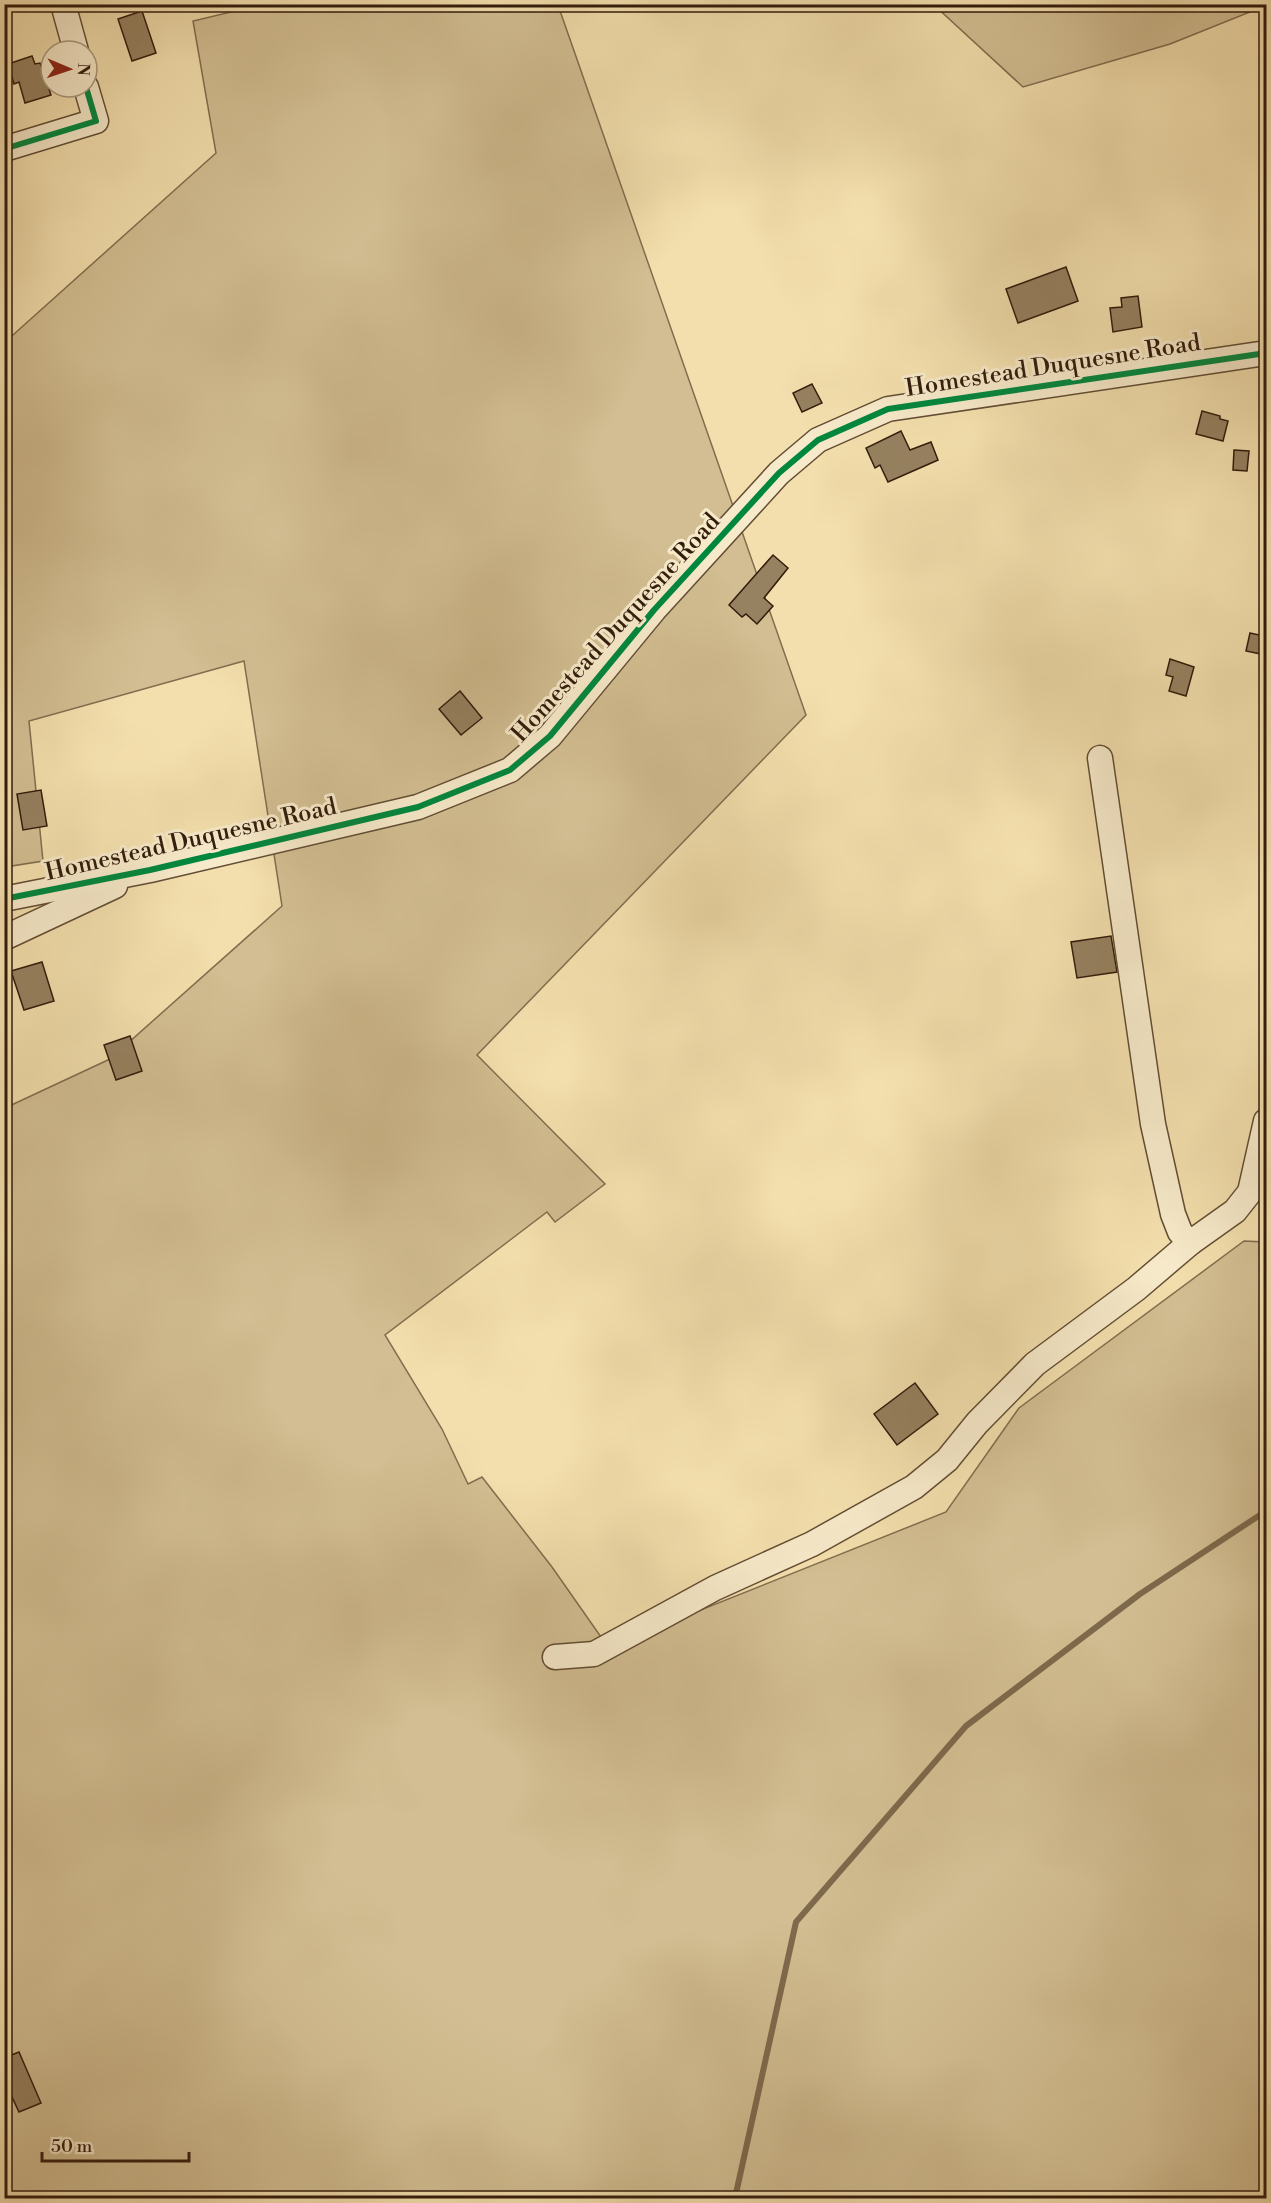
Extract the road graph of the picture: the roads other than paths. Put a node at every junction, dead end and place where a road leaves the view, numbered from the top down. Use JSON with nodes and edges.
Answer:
{"nodes":[{"id":1,"x":63,"y":4,"type":"edge"},
{"id":2,"x":73,"y":39,"type":"edge"},
{"id":3,"x":90,"y":99,"type":"edge"},
{"id":4,"x":4,"y":149,"type":"edge"},
{"id":5,"x":1266,"y":352,"type":"edge"},
{"id":6,"x":1100,"y":758,"type":"dead end"},
{"id":7,"x":150,"y":870,"type":"junction"},
{"id":8,"x":4,"y":899,"type":"edge"},
{"id":9,"x":4,"y":938,"type":"edge"},
{"id":10,"x":1266,"y":1121,"type":"edge"},
{"id":11,"x":1190,"y":1243,"type":"junction"},
{"id":12,"x":555,"y":1657,"type":"dead end"}],
"edges":[{"from":1,"to":2,"type":"street"},
{"from":3,"to":4,"type":"street"},
{"from":5,"to":7,"type":"street","name":"Homestead Duquesne Road"},
{"from":6,"to":11,"type":"street"},
{"from":7,"to":8,"type":"street","name":"Homestead Duquesne Road"},
{"from":7,"to":9,"type":"street"},
{"from":10,"to":11,"type":"street"},
{"from":11,"to":12,"type":"street"}]}
